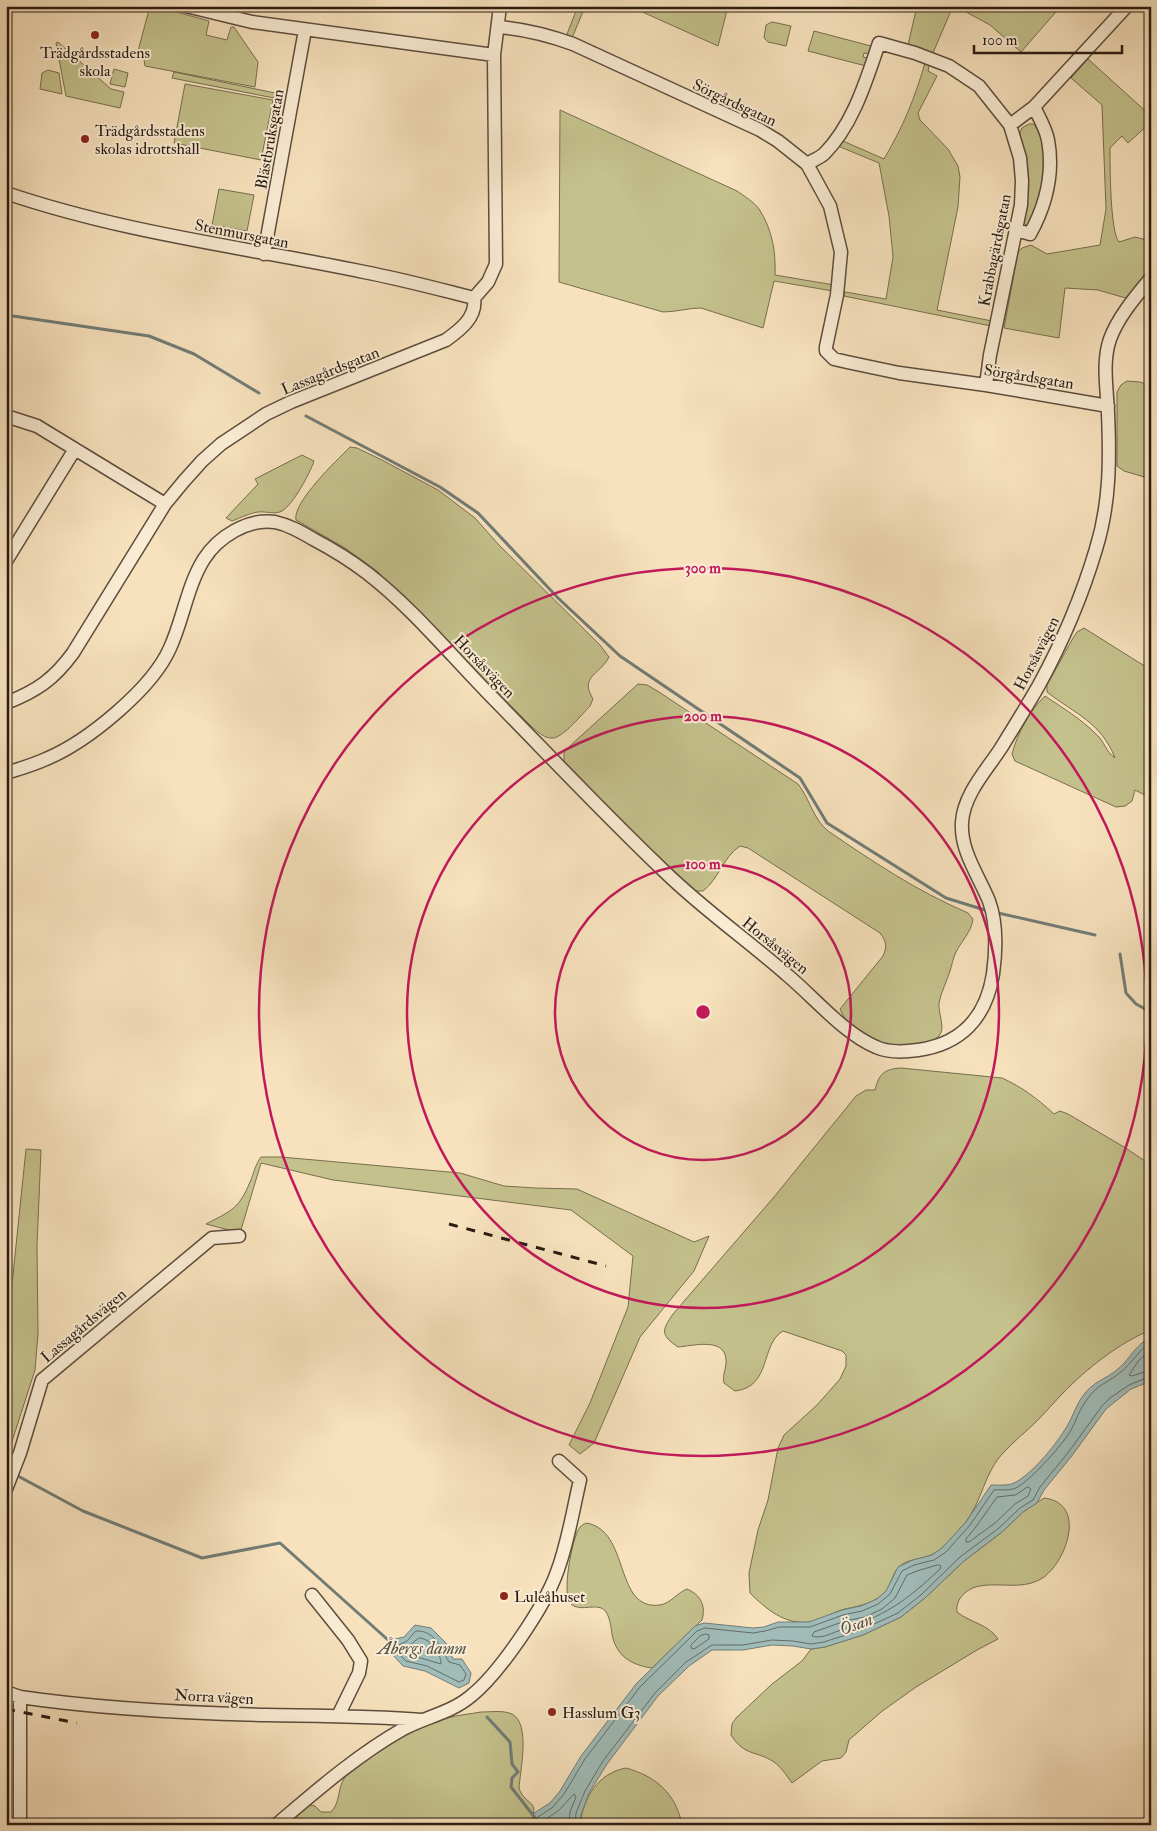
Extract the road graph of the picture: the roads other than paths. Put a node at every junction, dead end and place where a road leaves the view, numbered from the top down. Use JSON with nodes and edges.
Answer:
{"nodes":[{"id":1,"x":186,"y":6,"type":"edge"},
{"id":2,"x":500,"y":6,"type":"edge"},
{"id":3,"x":1128,"y":6,"type":"edge"},
{"id":4,"x":498,"y":28,"type":"junction"},
{"id":5,"x":305,"y":30,"type":"junction"},
{"id":6,"x":494,"y":55,"type":"junction"},
{"id":7,"x":1034,"y":107,"type":"junction"},
{"id":8,"x":1010,"y":125,"type":"junction"},
{"id":9,"x":807,"y":164,"type":"junction"},
{"id":10,"x":6,"y":193,"type":"edge"},
{"id":11,"x":1017,"y":230,"type":"junction"},
{"id":12,"x":264,"y":254,"type":"junction"},
{"id":13,"x":1151,"y":278,"type":"edge"},
{"id":14,"x":474,"y":298,"type":"junction"},
{"id":15,"x":986,"y":385,"type":"junction"},
{"id":16,"x":1108,"y":406,"type":"junction"},
{"id":17,"x":6,"y":416,"type":"edge"},
{"id":18,"x":75,"y":449,"type":"junction"},
{"id":19,"x":165,"y":504,"type":"junction"},
{"id":20,"x":6,"y":561,"type":"edge"},
{"id":21,"x":6,"y":703,"type":"edge"},
{"id":22,"x":6,"y":773,"type":"edge"},
{"id":23,"x":239,"y":1236,"type":"dead end"},
{"id":24,"x":559,"y":1461,"type":"dead end"},
{"id":25,"x":6,"y":1489,"type":"edge"},
{"id":26,"x":312,"y":1595,"type":"dead end"},
{"id":27,"x":6,"y":1692,"type":"edge"},
{"id":28,"x":20,"y":1697,"type":"junction"},
{"id":29,"x":338,"y":1716,"type":"junction"},
{"id":30,"x":422,"y":1720,"type":"junction"},
{"id":31,"x":20,"y":1825,"type":"edge"},
{"id":32,"x":276,"y":1825,"type":"edge"}],
"edges":[{"from":1,"to":5,"type":"street"},
{"from":2,"to":4,"type":"street","name":"Lassagårdsgatan"},
{"from":3,"to":7,"type":"street"},
{"from":4,"to":6,"type":"street","name":"Lassagårdsgatan"},
{"from":4,"to":9,"type":"street","name":"Sörgårdsgatan"},
{"from":5,"to":6,"type":"street"},
{"from":5,"to":12,"type":"street","name":"Blästbruksgatan"},
{"from":6,"to":14,"type":"street","name":"Lassagårdsgatan"},
{"from":7,"to":8,"type":"street"},
{"from":7,"to":11,"type":"street"},
{"from":8,"to":9,"type":"street","name":"Krabbagärdsgatan"},
{"from":8,"to":11,"type":"street","name":"Krabbagärdsgatan"},
{"from":9,"to":15,"type":"street","name":"Sörgårdsgatan"},
{"from":10,"to":12,"type":"street","name":"Stenmursgatan"},
{"from":11,"to":15,"type":"street","name":"Krabbagärdsgatan"},
{"from":12,"to":14,"type":"street","name":"Stenmursgatan"},
{"from":13,"to":16,"type":"street","name":"Horsåsvägen"},
{"from":14,"to":19,"type":"street","name":"Lassagårdsgatan"},
{"from":15,"to":16,"type":"street","name":"Sörgårdsgatan"},
{"from":16,"to":22,"type":"street","name":"Horsåsvägen"},
{"from":17,"to":18,"type":"street"},
{"from":18,"to":19,"type":"street"},
{"from":18,"to":20,"type":"street"},
{"from":19,"to":21,"type":"street","name":"Lassagårdsgatan"},
{"from":23,"to":25,"type":"street","name":"Lassagårdsvägen"},
{"from":24,"to":30,"type":"street"},
{"from":26,"to":29,"type":"street"},
{"from":27,"to":28,"type":"street","name":"Norra vägen"},
{"from":28,"to":29,"type":"street","name":"Norra vägen"},
{"from":28,"to":31,"type":"street"},
{"from":29,"to":30,"type":"street","name":"Norra vägen"},
{"from":30,"to":32,"type":"street"}]}
